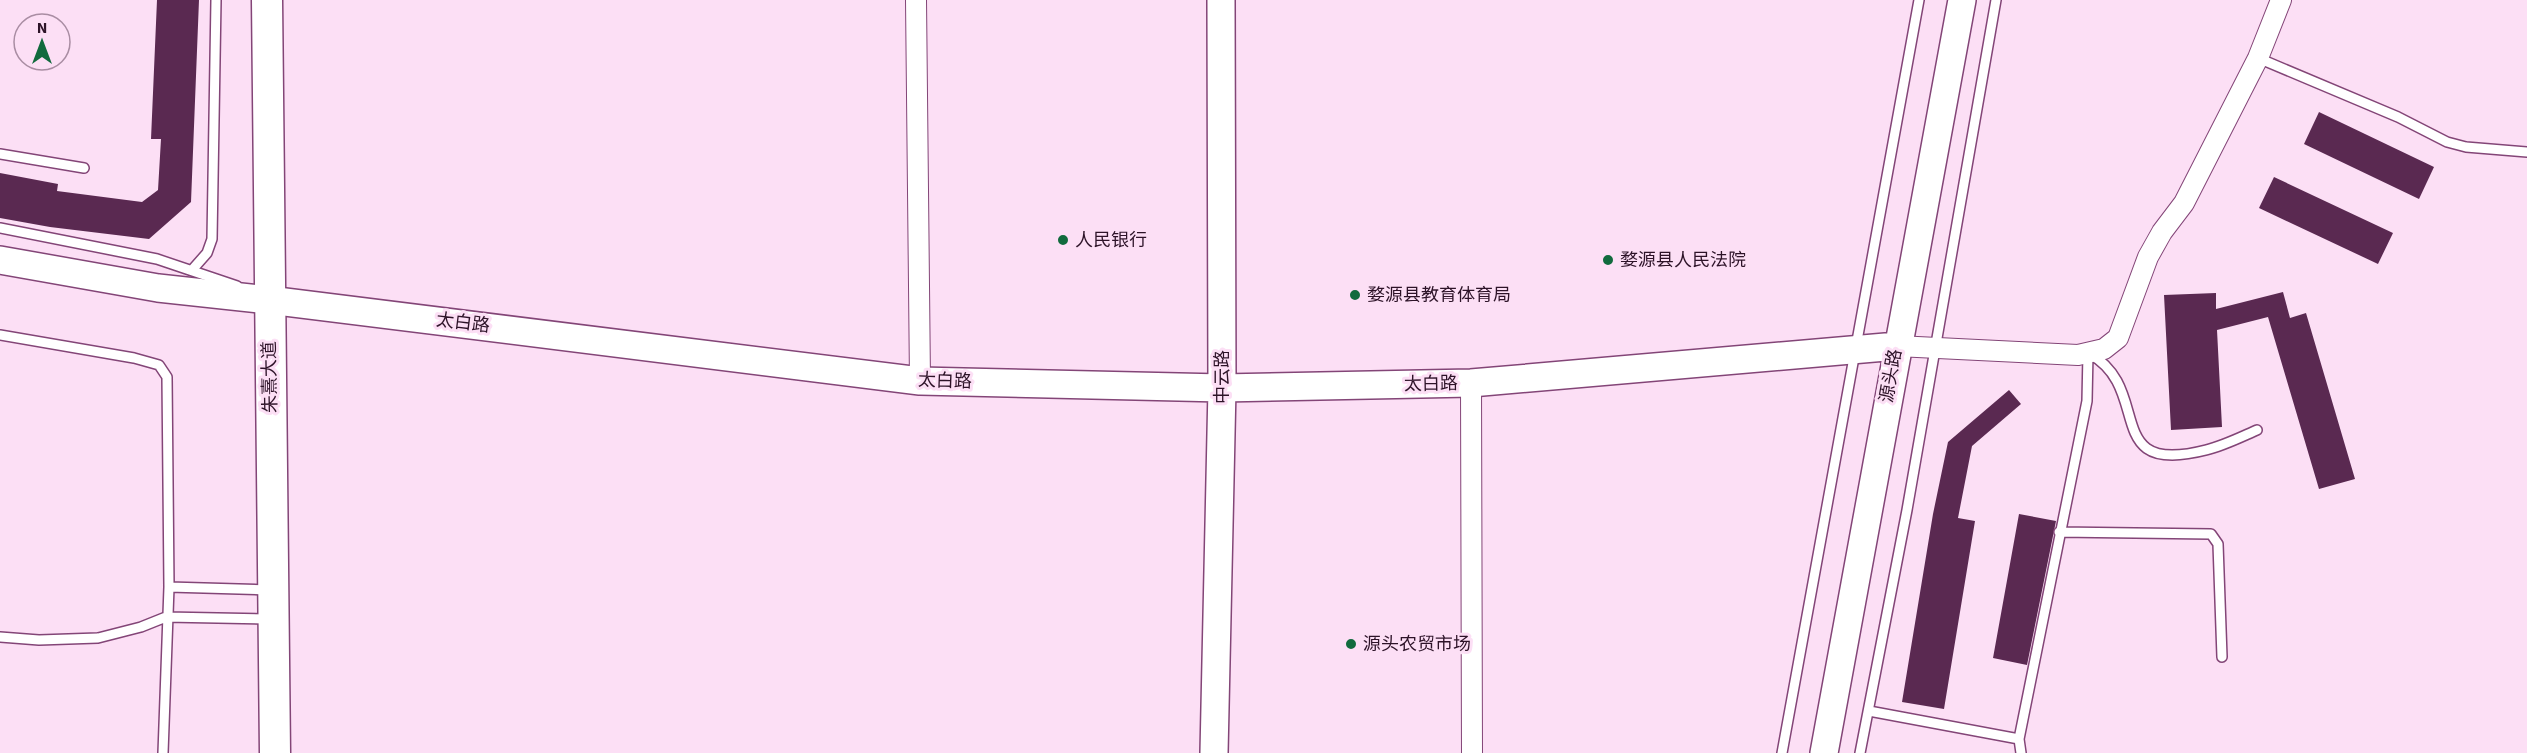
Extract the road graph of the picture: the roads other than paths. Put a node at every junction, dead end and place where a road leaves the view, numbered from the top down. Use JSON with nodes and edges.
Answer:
{"nodes":[{"id":1,"x":216,"y":0,"type":"edge"},
{"id":2,"x":267,"y":0,"type":"edge"},
{"id":3,"x":916,"y":0,"type":"edge"},
{"id":4,"x":1221,"y":0,"type":"edge"},
{"id":5,"x":1919,"y":0,"type":"edge"},
{"id":6,"x":1962,"y":0,"type":"edge"},
{"id":7,"x":1996,"y":0,"type":"edge"},
{"id":8,"x":2281,"y":0,"type":"edge"},
{"id":9,"x":2258,"y":58,"type":"junction"},
{"id":10,"x":2527,"y":152,"type":"edge"},
{"id":11,"x":0,"y":154,"type":"edge"},
{"id":12,"x":84,"y":168,"type":"dead end"},
{"id":13,"x":0,"y":228,"type":"edge"},
{"id":14,"x":0,"y":260,"type":"edge"},
{"id":15,"x":192,"y":270,"type":"junction"},
{"id":16,"x":269,"y":300,"type":"junction"},
{"id":17,"x":0,"y":335,"type":"edge"},
{"id":18,"x":1897,"y":346,"type":"junction"},
{"id":19,"x":1936,"y":347,"type":"junction"},
{"id":20,"x":1856,"y":349,"type":"junction"},
{"id":21,"x":2088,"y":352,"type":"junction"},
{"id":22,"x":920,"y":381,"type":"junction"},
{"id":23,"x":1471,"y":383,"type":"junction"},
{"id":24,"x":1222,"y":388,"type":"junction"},
{"id":25,"x":2258,"y":430,"type":"dead end"},
{"id":26,"x":2059,"y":532,"type":"junction"},
{"id":27,"x":169,"y":587,"type":"junction"},
{"id":28,"x":274,"y":605,"type":"junction"},
{"id":29,"x":166,"y":617,"type":"junction"},
{"id":30,"x":0,"y":637,"type":"edge"},
{"id":31,"x":2222,"y":657,"type":"dead end"},
{"id":32,"x":1869,"y":711,"type":"junction"},
{"id":33,"x":2019,"y":739,"type":"junction"},
{"id":34,"x":163,"y":753,"type":"edge"},
{"id":35,"x":275,"y":753,"type":"edge"},
{"id":36,"x":1214,"y":753,"type":"edge"},
{"id":37,"x":1472,"y":753,"type":"edge"},
{"id":38,"x":1782,"y":753,"type":"edge"},
{"id":39,"x":1824,"y":753,"type":"edge"},
{"id":40,"x":1860,"y":753,"type":"edge"},
{"id":41,"x":2021,"y":753,"type":"edge"}],
"edges":[{"from":1,"to":15,"type":"lane"},
{"from":2,"to":16,"type":"main road","name":"朱熹大道"},
{"from":3,"to":22,"type":"street"},
{"from":4,"to":24,"type":"street","name":"中云路"},
{"from":5,"to":20,"type":"lane"},
{"from":6,"to":18,"type":"street","name":"源头路"},
{"from":7,"to":19,"type":"lane"},
{"from":8,"to":9,"type":"street"},
{"from":9,"to":10,"type":"lane"},
{"from":9,"to":21,"type":"street"},
{"from":11,"to":12,"type":"lane"},
{"from":13,"to":15,"type":"lane"},
{"from":14,"to":16,"type":"street","name":"太白路"},
{"from":15,"to":16,"type":"lane"},
{"from":16,"to":22,"type":"street","name":"太白路"},
{"from":16,"to":28,"type":"main road","name":"朱熹大道"},
{"from":17,"to":27,"type":"lane"},
{"from":18,"to":19,"type":"street"},
{"from":18,"to":20,"type":"street","name":"太白路"},
{"from":18,"to":39,"type":"street","name":"源头路"},
{"from":19,"to":21,"type":"street"},
{"from":19,"to":32,"type":"lane"},
{"from":20,"to":23,"type":"street","name":"太白路"},
{"from":20,"to":38,"type":"lane"},
{"from":21,"to":25,"type":"lane"},
{"from":21,"to":26,"type":"lane"},
{"from":22,"to":24,"type":"street","name":"太白路"},
{"from":23,"to":24,"type":"street","name":"太白路"},
{"from":23,"to":37,"type":"street"},
{"from":24,"to":36,"type":"street","name":"中云路"},
{"from":26,"to":31,"type":"lane"},
{"from":26,"to":33,"type":"lane"},
{"from":27,"to":28,"type":"lane"},
{"from":27,"to":29,"type":"lane"},
{"from":28,"to":29,"type":"lane"},
{"from":28,"to":35,"type":"main road","name":"朱熹大道"},
{"from":29,"to":30,"type":"lane"},
{"from":29,"to":34,"type":"lane"},
{"from":32,"to":33,"type":"lane"},
{"from":32,"to":40,"type":"lane"},
{"from":33,"to":41,"type":"lane"}]}
